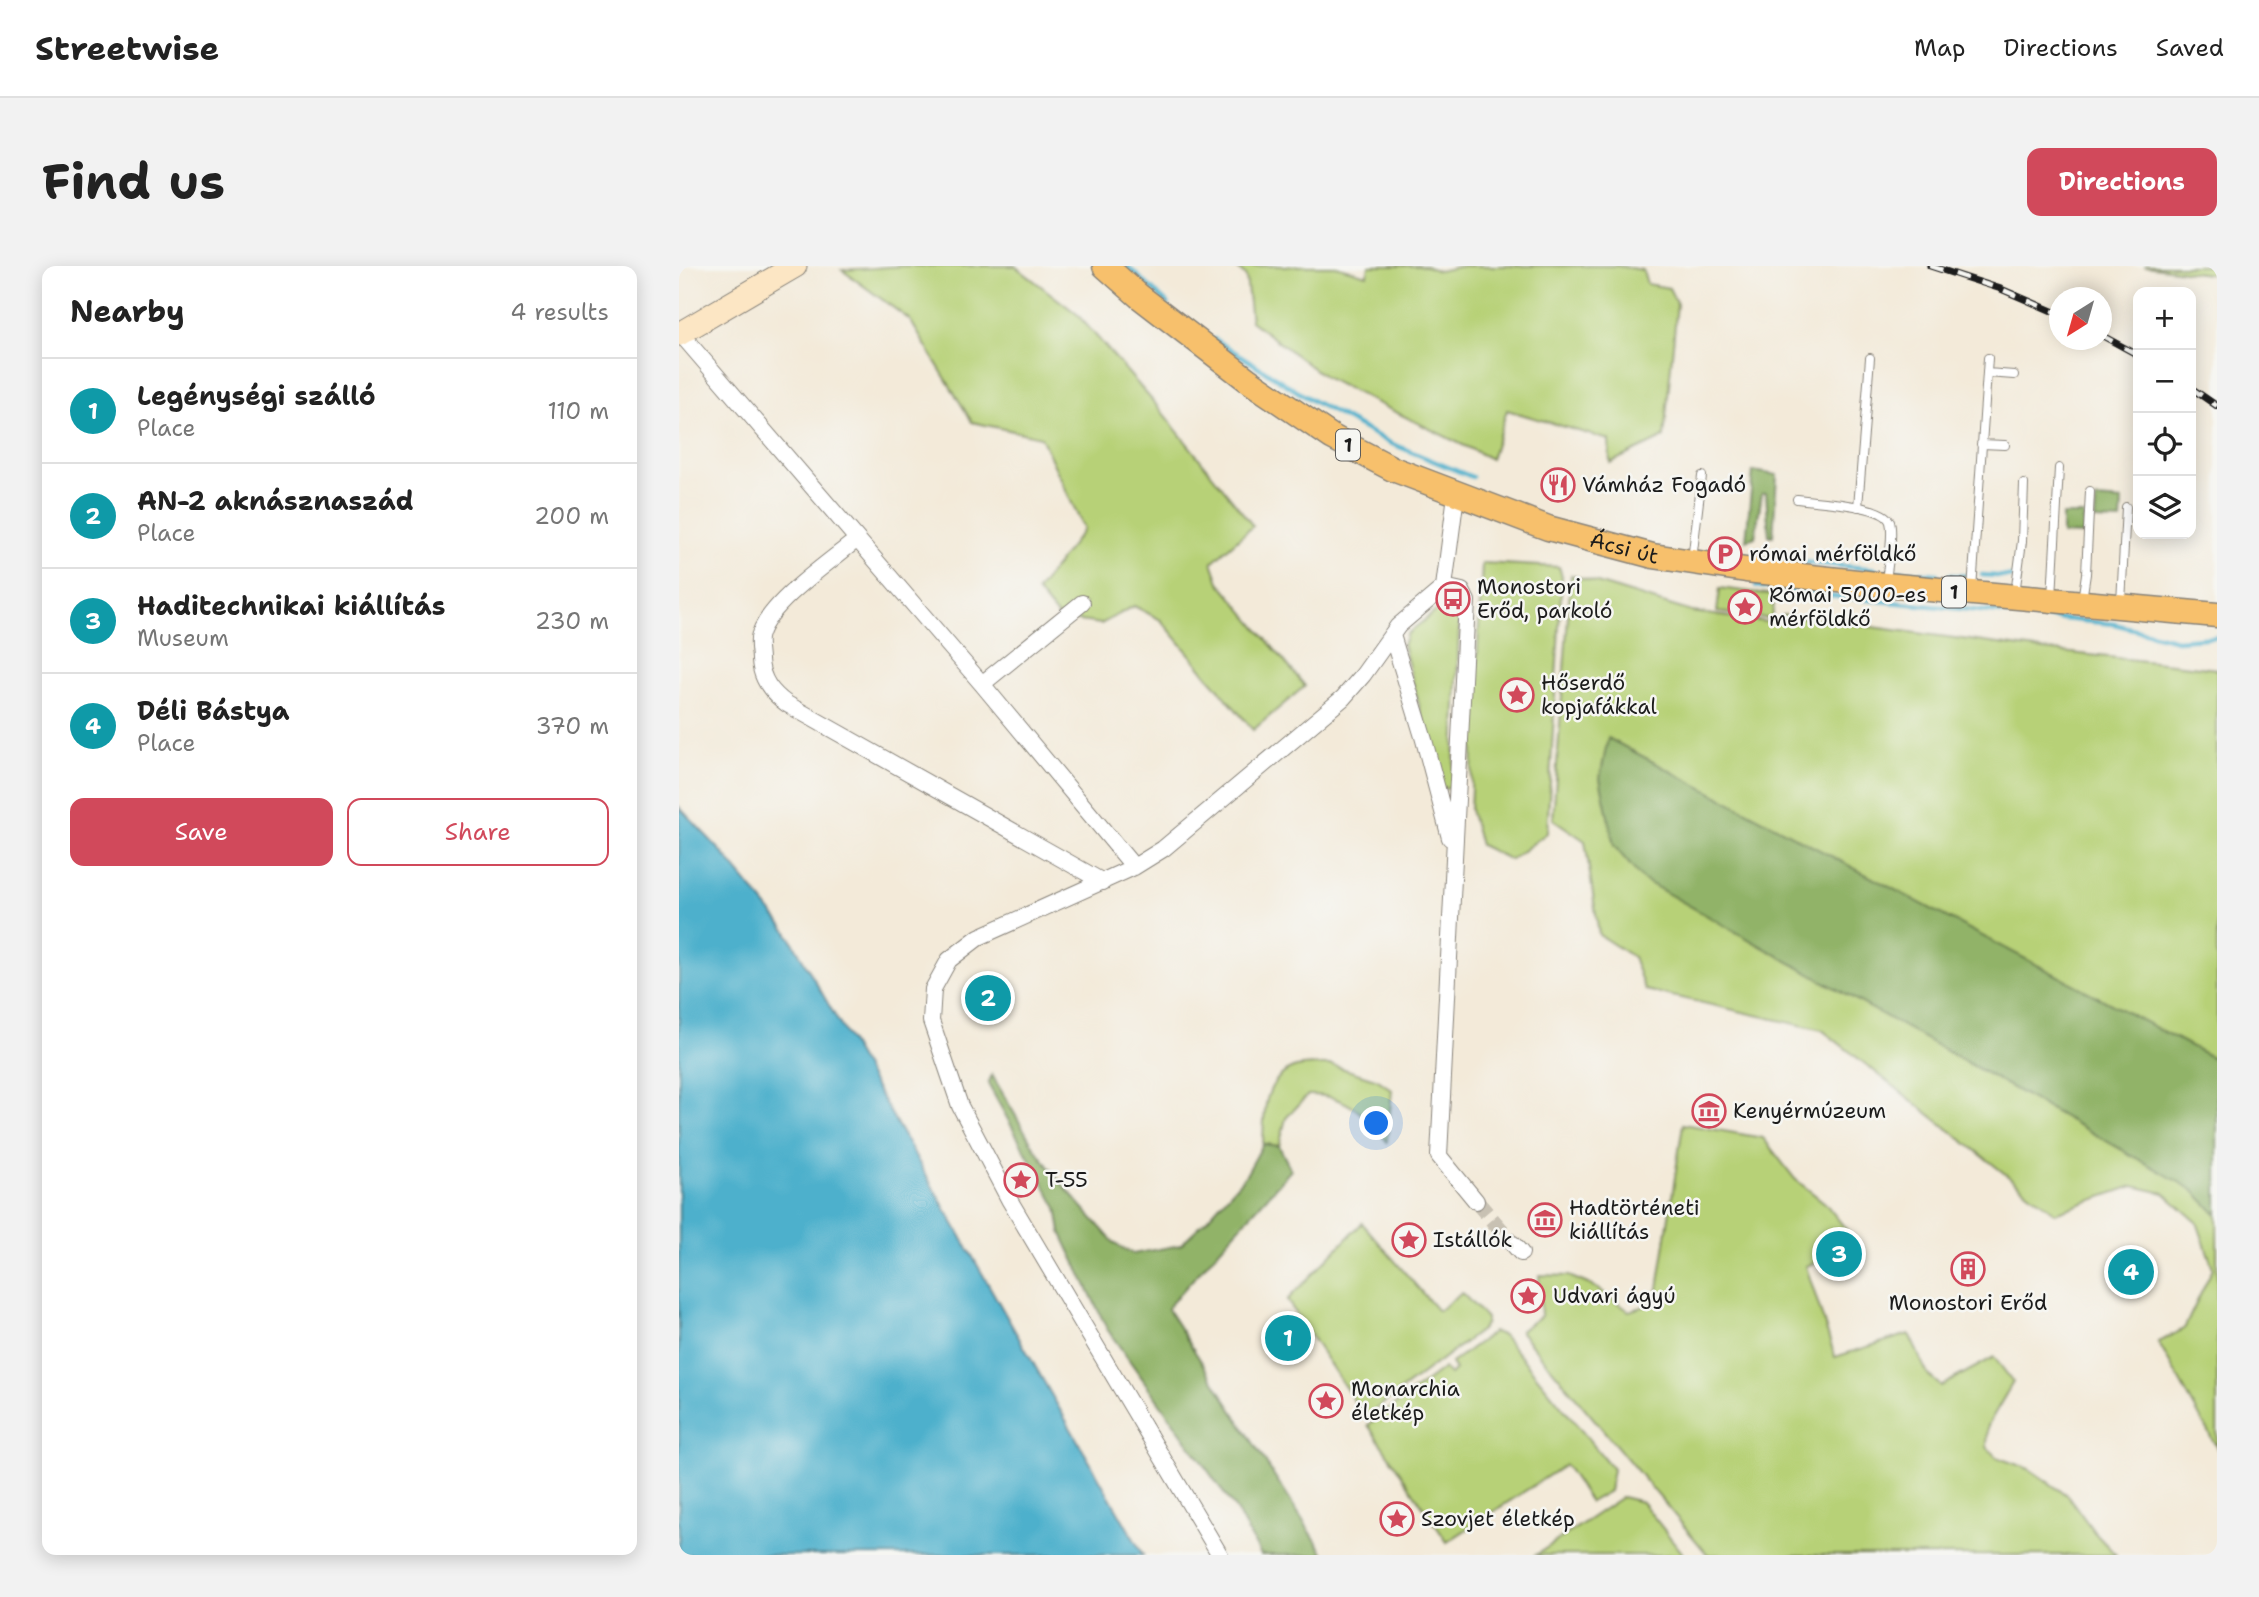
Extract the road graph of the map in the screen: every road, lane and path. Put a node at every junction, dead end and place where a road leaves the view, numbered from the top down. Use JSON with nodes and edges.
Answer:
{"nodes":[{"id":1,"x":795,"y":266,"type":"edge"},
{"id":2,"x":1105,"y":266,"type":"edge"},
{"id":3,"x":679,"y":334,"type":"edge"},
{"id":4,"x":1870,"y":358,"type":"dead end"},
{"id":5,"x":1988,"y":358,"type":"dead end"},
{"id":6,"x":1987,"y":373,"type":"junction"},
{"id":7,"x":2014,"y":375,"type":"dead end"},
{"id":8,"x":1981,"y":444,"type":"junction"},
{"id":9,"x":2005,"y":445,"type":"dead end"},
{"id":10,"x":2059,"y":468,"type":"dead end"},
{"id":11,"x":1702,"y":476,"type":"dead end"},
{"id":12,"x":2024,"y":484,"type":"dead end"},
{"id":13,"x":2090,"y":491,"type":"dead end"},
{"id":14,"x":1456,"y":495,"type":"junction"},
{"id":15,"x":1797,"y":499,"type":"dead end"},
{"id":16,"x":2126,"y":507,"type":"dead end"},
{"id":17,"x":1858,"y":508,"type":"junction"},
{"id":18,"x":856,"y":540,"type":"junction"},
{"id":19,"x":1691,"y":563,"type":"junction"},
{"id":20,"x":1885,"y":585,"type":"junction"},
{"id":21,"x":1444,"y":587,"type":"junction"},
{"id":22,"x":1972,"y":593,"type":"junction"},
{"id":23,"x":2015,"y":597,"type":"junction"},
{"id":24,"x":2052,"y":600,"type":"junction"},
{"id":25,"x":1083,"y":603,"type":"dead end"},
{"id":26,"x":2081,"y":603,"type":"junction"},
{"id":27,"x":2120,"y":606,"type":"junction"},
{"id":28,"x":2217,"y":615,"type":"edge"},
{"id":29,"x":1392,"y":635,"type":"junction"},
{"id":30,"x":982,"y":684,"type":"junction"},
{"id":31,"x":1458,"y":785,"type":"junction"},
{"id":32,"x":1437,"y":791,"type":"junction"},
{"id":33,"x":1453,"y":850,"type":"junction"},
{"id":34,"x":1134,"y":867,"type":"junction"},
{"id":35,"x":1103,"y":882,"type":"junction"},
{"id":36,"x":1476,"y":1201,"type":"tunnel mouth"},
{"id":37,"x":1220,"y":1555,"type":"edge"}],
"edges":[{"from":1,"to":3,"type":"street"},
{"from":2,"to":14,"type":"main road","name":"Ácsi út","number":"1"},
{"from":3,"to":18,"type":"street"},
{"from":4,"to":17,"type":"lane"},
{"from":5,"to":6,"type":"lane"},
{"from":6,"to":7,"type":"lane"},
{"from":6,"to":8,"type":"lane"},
{"from":8,"to":9,"type":"lane"},
{"from":8,"to":22,"type":"lane"},
{"from":10,"to":24,"type":"lane"},
{"from":11,"to":19,"type":"lane"},
{"from":12,"to":23,"type":"lane"},
{"from":13,"to":26,"type":"lane"},
{"from":14,"to":19,"type":"main road","name":"Ácsi út","number":"1"},
{"from":14,"to":21,"type":"street"},
{"from":15,"to":17,"type":"lane"},
{"from":16,"to":27,"type":"lane"},
{"from":17,"to":20,"type":"lane"},
{"from":18,"to":30,"type":"street"},
{"from":18,"to":35,"type":"street"},
{"from":19,"to":20,"type":"main road","name":"Ácsi út","number":"1"},
{"from":20,"to":22,"type":"main road","name":"Ácsi út","number":"1"},
{"from":21,"to":29,"type":"street"},
{"from":21,"to":31,"type":"street"},
{"from":22,"to":23,"type":"main road","name":"Ácsi út","number":"1"},
{"from":23,"to":24,"type":"main road","name":"Ácsi út","number":"1"},
{"from":24,"to":26,"type":"main road","name":"Ácsi út","number":"1"},
{"from":25,"to":30,"type":"street"},
{"from":26,"to":27,"type":"main road","name":"Ácsi út","number":"1"},
{"from":27,"to":28,"type":"main road","name":"Ácsi út","number":"1"},
{"from":29,"to":32,"type":"street"},
{"from":29,"to":34,"type":"street"},
{"from":30,"to":34,"type":"street"},
{"from":31,"to":32,"type":"street"},
{"from":31,"to":33,"type":"street"},
{"from":32,"to":33,"type":"street"},
{"from":33,"to":36,"type":"street"},
{"from":34,"to":35,"type":"street"},
{"from":35,"to":37,"type":"street"}]}
